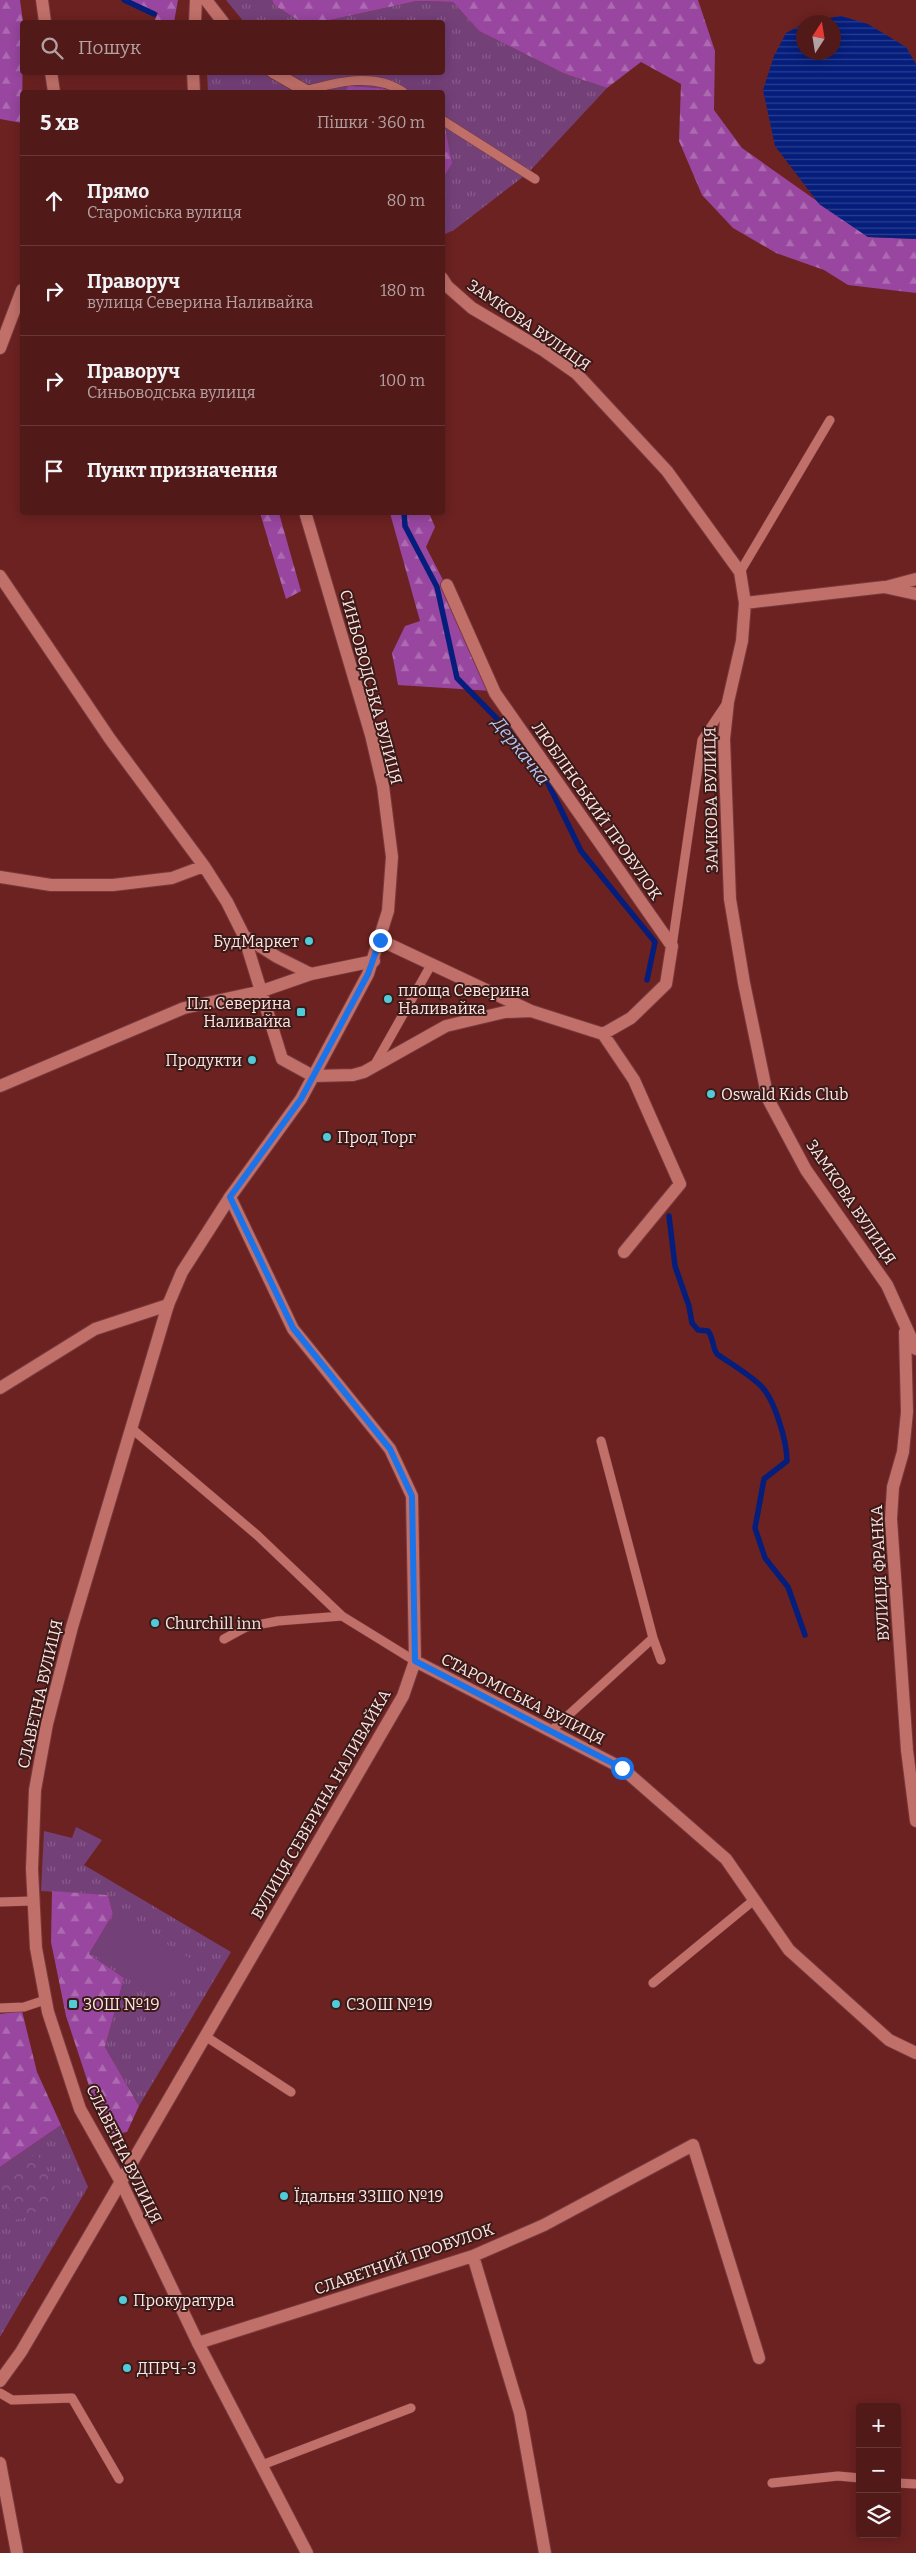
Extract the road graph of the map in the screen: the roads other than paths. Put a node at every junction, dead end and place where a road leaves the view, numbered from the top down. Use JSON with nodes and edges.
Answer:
{"nodes":[{"id":1,"x":42,"y":0,"type":"edge"},
{"id":2,"x":196,"y":0,"type":"edge"},
{"id":3,"x":206,"y":0,"type":"edge"},
{"id":4,"x":45,"y":20,"type":"edge"},
{"id":5,"x":195,"y":20,"type":"edge"},
{"id":6,"x":222,"y":20,"type":"edge"},
{"id":7,"x":51,"y":75,"type":"edge"},
{"id":8,"x":193,"y":75,"type":"edge"},
{"id":9,"x":278,"y":75,"type":"edge"},
{"id":10,"x":54,"y":90,"type":"edge"},
{"id":11,"x":194,"y":90,"type":"edge"},
{"id":12,"x":304,"y":90,"type":"edge"},
{"id":13,"x":312,"y":90,"type":"edge"},
{"id":14,"x":398,"y":90,"type":"edge"},
{"id":15,"x":445,"y":122,"type":"edge"},
{"id":16,"x":535,"y":178,"type":"dead end"},
{"id":17,"x":445,"y":283,"type":"edge"},
{"id":18,"x":20,"y":294,"type":"edge"},
{"id":19,"x":4,"y":324,"type":"edge"},
{"id":20,"x":0,"y":348,"type":"edge"},
{"id":21,"x":830,"y":420,"type":"dead end"},
{"id":22,"x":306,"y":515,"type":"edge"},
{"id":23,"x":740,"y":572,"type":"junction"},
{"id":24,"x":0,"y":576,"type":"edge"},
{"id":25,"x":916,"y":578,"type":"edge"},
{"id":26,"x":448,"y":584,"type":"dead end"},
{"id":27,"x":884,"y":587,"type":"junction"},
{"id":28,"x":916,"y":594,"type":"edge"},
{"id":29,"x":746,"y":603,"type":"junction"},
{"id":30,"x":728,"y":702,"type":"junction"},
{"id":31,"x":204,"y":866,"type":"junction"},
{"id":32,"x":0,"y":876,"type":"edge"},
{"id":33,"x":244,"y":936,"type":"junction"},
{"id":34,"x":380,"y":940,"type":"junction"},
{"id":35,"x":672,"y":946,"type":"junction"},
{"id":36,"x":374,"y":961,"type":"junction"},
{"id":37,"x":431,"y":964,"type":"junction"},
{"id":38,"x":312,"y":974,"type":"junction"},
{"id":39,"x":262,"y":991,"type":"junction"},
{"id":40,"x":531,"y":1011,"type":"junction"},
{"id":41,"x":603,"y":1034,"type":"junction"},
{"id":42,"x":374,"y":1066,"type":"junction"},
{"id":43,"x":313,"y":1076,"type":"junction"},
{"id":44,"x":0,"y":1086,"type":"edge"},
{"id":45,"x":230,"y":1197,"type":"junction"},
{"id":46,"x":624,"y":1252,"type":"dead end"},
{"id":47,"x":168,"y":1305,"type":"junction"},
{"id":48,"x":905,"y":1324,"type":"junction"},
{"id":49,"x":916,"y":1349,"type":"edge"},
{"id":50,"x":0,"y":1388,"type":"edge"},
{"id":51,"x":131,"y":1428,"type":"junction"},
{"id":52,"x":601,"y":1441,"type":"dead end"},
{"id":53,"x":342,"y":1616,"type":"junction"},
{"id":54,"x":653,"y":1638,"type":"junction"},
{"id":55,"x":224,"y":1639,"type":"dead end"},
{"id":56,"x":661,"y":1660,"type":"dead end"},
{"id":57,"x":415,"y":1661,"type":"junction"},
{"id":58,"x":550,"y":1731,"type":"junction"},
{"id":59,"x":916,"y":1821,"type":"edge"},
{"id":60,"x":754,"y":1900,"type":"junction"},
{"id":61,"x":32,"y":1901,"type":"junction"},
{"id":62,"x":0,"y":1902,"type":"edge"},
{"id":63,"x":653,"y":1982,"type":"dead end"},
{"id":64,"x":45,"y":2000,"type":"junction"},
{"id":65,"x":0,"y":2008,"type":"edge"},
{"id":66,"x":205,"y":2036,"type":"junction"},
{"id":67,"x":916,"y":2053,"type":"edge"},
{"id":68,"x":292,"y":2092,"type":"dead end"},
{"id":69,"x":121,"y":2182,"type":"junction"},
{"id":70,"x":473,"y":2256,"type":"junction"},
{"id":71,"x":198,"y":2343,"type":"junction"},
{"id":72,"x":759,"y":2358,"type":"dead end"},
{"id":73,"x":0,"y":2381,"type":"edge"},
{"id":74,"x":0,"y":2393,"type":"edge"},
{"id":75,"x":411,"y":2408,"type":"dead end"},
{"id":76,"x":0,"y":2463,"type":"edge"},
{"id":77,"x":262,"y":2465,"type":"junction"},
{"id":78,"x":856,"y":2478,"type":"edge"},
{"id":79,"x":119,"y":2479,"type":"dead end"},
{"id":80,"x":901,"y":2482,"type":"edge"},
{"id":81,"x":772,"y":2483,"type":"dead end"},
{"id":82,"x":916,"y":2484,"type":"edge"},
{"id":83,"x":17,"y":2553,"type":"edge"},
{"id":84,"x":307,"y":2553,"type":"edge"},
{"id":85,"x":545,"y":2553,"type":"edge"}],
"edges":[{"from":1,"to":4,"type":"street"},
{"from":2,"to":5,"type":"street"},
{"from":3,"to":6,"type":"street"},
{"from":7,"to":10,"type":"street"},
{"from":8,"to":11,"type":"street"},
{"from":9,"to":12,"type":"street"},
{"from":13,"to":14,"type":"lane"},
{"from":15,"to":16,"type":"lane"},
{"from":17,"to":23,"type":"street","name":"ЗАМКОВА ВУЛИЦЯ"},
{"from":18,"to":19,"type":"street"},
{"from":19,"to":20,"type":"street"},
{"from":21,"to":23,"type":"lane"},
{"from":22,"to":34,"type":"street","name":"СИНЬОВОДСЬКА ВУЛИЦЯ"},
{"from":23,"to":29,"type":"street","name":"ЗАМКОВА ВУЛИЦЯ"},
{"from":24,"to":31,"type":"street"},
{"from":25,"to":27,"type":"street"},
{"from":26,"to":35,"type":"street","name":"ЛЮБЛІНСЬКИЙ ПРОВУЛОК"},
{"from":27,"to":28,"type":"street"},
{"from":27,"to":29,"type":"street"},
{"from":29,"to":30,"type":"street","name":"ЗАМКОВА ВУЛИЦЯ"},
{"from":30,"to":35,"type":"lane"},
{"from":30,"to":48,"type":"street","name":"ЗАМКОВА ВУЛИЦЯ"},
{"from":31,"to":32,"type":"street"},
{"from":31,"to":33,"type":"street"},
{"from":33,"to":38,"type":"street"},
{"from":33,"to":39,"type":"street"},
{"from":34,"to":36,"type":"street","name":"СИНЬОВОДСЬКА ВУЛИЦЯ"},
{"from":34,"to":37,"type":"street"},
{"from":35,"to":41,"type":"street"},
{"from":36,"to":38,"type":"street"},
{"from":36,"to":43,"type":"street","name":"СИНЬОВОДСЬКА ВУЛИЦЯ"},
{"from":37,"to":40,"type":"street"},
{"from":37,"to":42,"type":"lane"},
{"from":38,"to":39,"type":"street"},
{"from":39,"to":43,"type":"street"},
{"from":39,"to":44,"type":"street"},
{"from":40,"to":41,"type":"street"},
{"from":40,"to":42,"type":"street"},
{"from":41,"to":46,"type":"street"},
{"from":42,"to":43,"type":"street"},
{"from":43,"to":45,"type":"street","name":"СИНЬОВОДСЬКА ВУЛИЦЯ"},
{"from":45,"to":47,"type":"street","name":"СИНЬОВОДСЬКА ВУЛИЦЯ"},
{"from":45,"to":57,"type":"street","name":"ВУЛИЦЯ СЕВЕРИНА НАЛИВАЙКА"},
{"from":47,"to":50,"type":"street"},
{"from":47,"to":51,"type":"street","name":"СЛАВЕТНА ВУЛИЦЯ"},
{"from":48,"to":49,"type":"street","name":"ЗАМКОВА ВУЛИЦЯ"},
{"from":48,"to":59,"type":"street","name":"ВУЛИЦЯ ФРАНКА"},
{"from":51,"to":53,"type":"lane"},
{"from":51,"to":61,"type":"street","name":"СЛАВЕТНА ВУЛИЦЯ"},
{"from":52,"to":54,"type":"lane"},
{"from":53,"to":55,"type":"lane"},
{"from":53,"to":57,"type":"lane"},
{"from":54,"to":56,"type":"lane"},
{"from":54,"to":58,"type":"lane"},
{"from":57,"to":58,"type":"street","name":"СТАРОМІСЬКА ВУЛИЦЯ"},
{"from":57,"to":66,"type":"street","name":"ВУЛИЦЯ СЕВЕРИНА НАЛИВАЙКА"},
{"from":58,"to":60,"type":"street","name":"СТАРОМІСЬКА ВУЛИЦЯ"},
{"from":60,"to":63,"type":"lane"},
{"from":60,"to":67,"type":"street","name":"СТАРОМІСЬКА ВУЛИЦЯ"},
{"from":61,"to":62,"type":"lane"},
{"from":61,"to":64,"type":"street","name":"СЛАВЕТНА ВУЛИЦЯ"},
{"from":64,"to":65,"type":"lane"},
{"from":64,"to":69,"type":"street","name":"СЛАВЕТНА ВУЛИЦЯ"},
{"from":66,"to":68,"type":"lane"},
{"from":66,"to":69,"type":"street","name":"ВУЛИЦЯ СЕВЕРИНА НАЛИВАЙКА"},
{"from":69,"to":71,"type":"street","name":"СЛАВЕТНА ВУЛИЦЯ"},
{"from":69,"to":73,"type":"street","name":"ВУЛИЦЯ СЕВЕРИНА НАЛИВАЙКА"},
{"from":70,"to":71,"type":"street","name":"СЛАВЕТНИЙ ПРОВУЛОК"},
{"from":70,"to":72,"type":"street","name":"СЛАВЕТНИЙ ПРОВУЛОК"},
{"from":70,"to":85,"type":"street"},
{"from":71,"to":77,"type":"street","name":"СЛАВЕТНА ВУЛИЦЯ"},
{"from":74,"to":79,"type":"lane"},
{"from":75,"to":77,"type":"lane"},
{"from":76,"to":83,"type":"street"},
{"from":77,"to":84,"type":"street","name":"СЛАВЕТНА ВУЛИЦЯ"},
{"from":78,"to":81,"type":"lane"},
{"from":80,"to":82,"type":"lane"}]}
